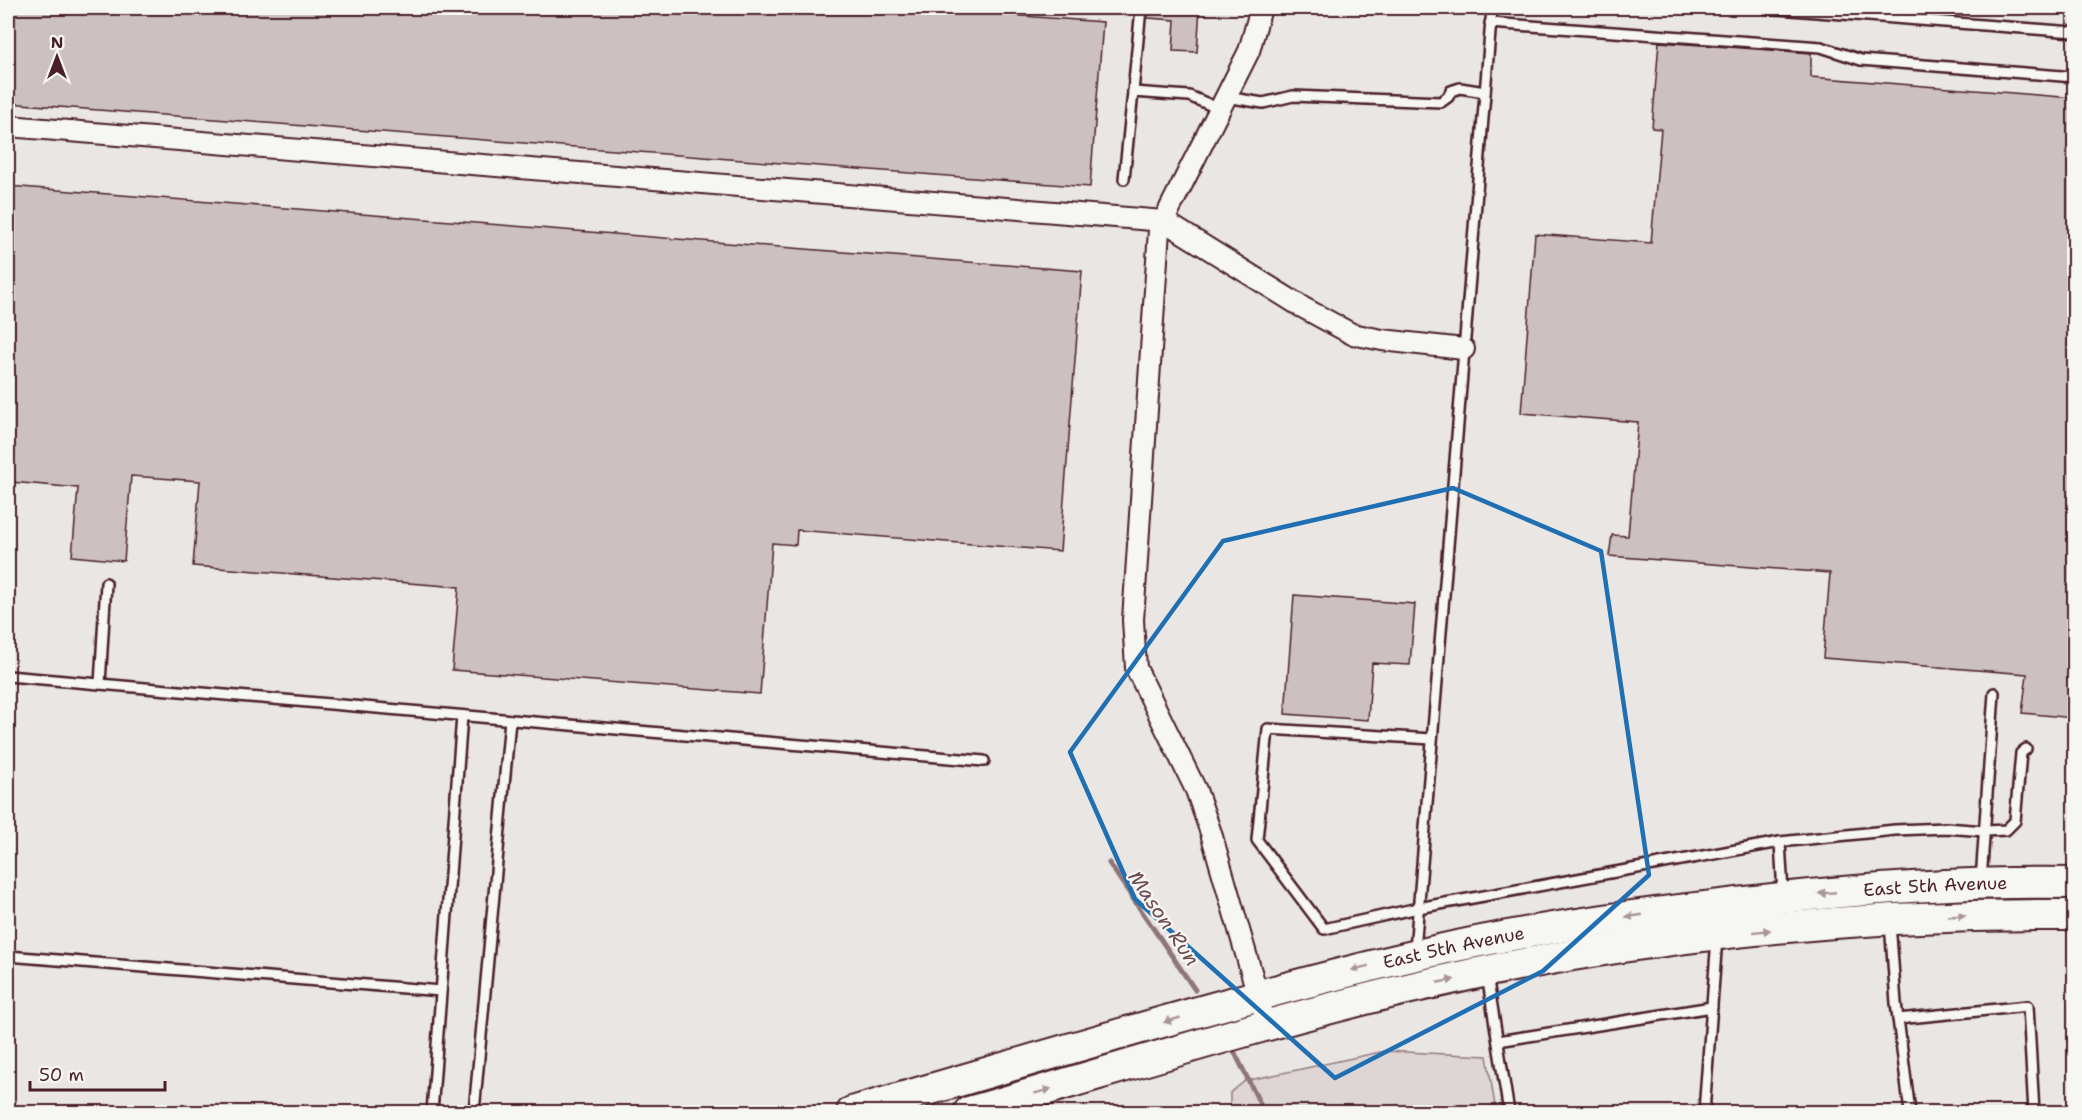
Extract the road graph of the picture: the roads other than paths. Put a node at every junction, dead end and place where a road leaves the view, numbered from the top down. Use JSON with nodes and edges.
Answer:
{"nodes":[{"id":1,"x":1141,"y":8,"type":"edge"},
{"id":2,"x":1261,"y":8,"type":"edge"},
{"id":3,"x":1492,"y":8,"type":"edge"},
{"id":4,"x":1765,"y":8,"type":"edge"},
{"id":5,"x":1490,"y":23,"type":"junction"},
{"id":6,"x":2074,"y":32,"type":"edge"},
{"id":7,"x":2074,"y":77,"type":"edge"},
{"id":8,"x":1133,"y":92,"type":"junction"},
{"id":9,"x":1485,"y":92,"type":"junction"},
{"id":10,"x":1223,"y":103,"type":"junction"},
{"id":11,"x":8,"y":126,"type":"edge"},
{"id":12,"x":1124,"y":178,"type":"dead end"},
{"id":13,"x":1164,"y":221,"type":"junction"},
{"id":14,"x":1464,"y":349,"type":"junction"},
{"id":15,"x":106,"y":583,"type":"dead end"},
{"id":16,"x":8,"y":676,"type":"edge"},
{"id":17,"x":100,"y":684,"type":"junction"},
{"id":18,"x":1994,"y":693,"type":"dead end"},
{"id":19,"x":462,"y":716,"type":"junction"},
{"id":20,"x":510,"y":720,"type":"junction"},
{"id":21,"x":1432,"y":739,"type":"junction"},
{"id":22,"x":2026,"y":749,"type":"dead end"},
{"id":23,"x":984,"y":761,"type":"dead end"},
{"id":24,"x":1985,"y":831,"type":"junction"},
{"id":25,"x":1780,"y":842,"type":"junction"},
{"id":26,"x":1981,"y":883,"type":"junction"},
{"id":27,"x":2074,"y":883,"type":"edge"},
{"id":28,"x":1783,"y":897,"type":"junction"},
{"id":29,"x":1888,"y":903,"type":"junction"},
{"id":30,"x":1418,"y":908,"type":"junction"},
{"id":31,"x":2074,"y":915,"type":"edge"},
{"id":32,"x":1717,"y":936,"type":"junction"},
{"id":33,"x":8,"y":956,"type":"edge"},
{"id":34,"x":1413,"y":972,"type":"junction"},
{"id":35,"x":1487,"y":973,"type":"junction"},
{"id":36,"x":441,"y":991,"type":"junction"},
{"id":37,"x":1258,"y":996,"type":"junction"},
{"id":38,"x":1712,"y":1007,"type":"junction"},
{"id":39,"x":1898,"y":1019,"type":"junction"},
{"id":40,"x":1267,"y":1026,"type":"junction"},
{"id":41,"x":1498,"y":1041,"type":"junction"},
{"id":42,"x":432,"y":1113,"type":"edge"},
{"id":43,"x":474,"y":1113,"type":"edge"},
{"id":44,"x":852,"y":1113,"type":"edge"},
{"id":45,"x":969,"y":1113,"type":"edge"},
{"id":46,"x":1509,"y":1113,"type":"edge"},
{"id":47,"x":1704,"y":1113,"type":"edge"},
{"id":48,"x":1910,"y":1113,"type":"edge"},
{"id":49,"x":2034,"y":1113,"type":"edge"}],
"edges":[{"from":1,"to":8,"type":"lane"},
{"from":2,"to":10,"type":"street"},
{"from":3,"to":5,"type":"lane"},
{"from":4,"to":6,"type":"lane"},
{"from":5,"to":7,"type":"lane"},
{"from":5,"to":9,"type":"lane"},
{"from":8,"to":10,"type":"lane"},
{"from":8,"to":12,"type":"lane"},
{"from":9,"to":10,"type":"lane"},
{"from":9,"to":14,"type":"lane"},
{"from":10,"to":13,"type":"street"},
{"from":11,"to":13,"type":"street"},
{"from":13,"to":14,"type":"street"},
{"from":13,"to":37,"type":"street"},
{"from":14,"to":21,"type":"lane"},
{"from":15,"to":17,"type":"lane"},
{"from":16,"to":17,"type":"lane"},
{"from":17,"to":19,"type":"lane"},
{"from":18,"to":24,"type":"lane"},
{"from":19,"to":20,"type":"lane"},
{"from":19,"to":36,"type":"lane"},
{"from":20,"to":23,"type":"lane"},
{"from":20,"to":43,"type":"lane"},
{"from":21,"to":30,"type":"lane"},
{"from":21,"to":30,"type":"lane"},
{"from":22,"to":24,"type":"lane"},
{"from":24,"to":25,"type":"lane"},
{"from":24,"to":26,"type":"lane"},
{"from":25,"to":28,"type":"lane"},
{"from":25,"to":30,"type":"lane"},
{"from":26,"to":27,"type":"main road","name":"East 5th Avenue"},
{"from":26,"to":29,"type":"main road","name":"East 5th Avenue"},
{"from":29,"to":28,"type":"main road","name":"East 5th Avenue","one_way":true},
{"from":28,"to":34,"type":"main road","name":"East 5th Avenue","one_way":true},
{"from":29,"to":31,"type":"main road","name":"East 5th Avenue","one_way":true},
{"from":32,"to":29,"type":"main road","name":"East 5th Avenue","one_way":true},
{"from":29,"to":39,"type":"lane"},
{"from":30,"to":34,"type":"lane"},
{"from":32,"to":35,"type":"main road","name":"East 5th Avenue"},
{"from":32,"to":38,"type":"lane"},
{"from":33,"to":36,"type":"lane"},
{"from":34,"to":35,"type":"main road","name":"East 5th Avenue","one_way":true},
{"from":34,"to":37,"type":"main road","name":"East 5th Avenue","one_way":true},
{"from":34,"to":40,"type":"main road","name":"East 5th Avenue"},
{"from":35,"to":41,"type":"lane"},
{"from":36,"to":42,"type":"lane"},
{"from":37,"to":40,"type":"street"},
{"from":37,"to":44,"type":"main road","name":"East 5th Avenue","one_way":true},
{"from":38,"to":41,"type":"lane"},
{"from":38,"to":47,"type":"lane"},
{"from":39,"to":48,"type":"lane"},
{"from":39,"to":49,"type":"lane"},
{"from":45,"to":40,"type":"main road","name":"East 5th Avenue","one_way":true},
{"from":41,"to":46,"type":"lane"}]}
